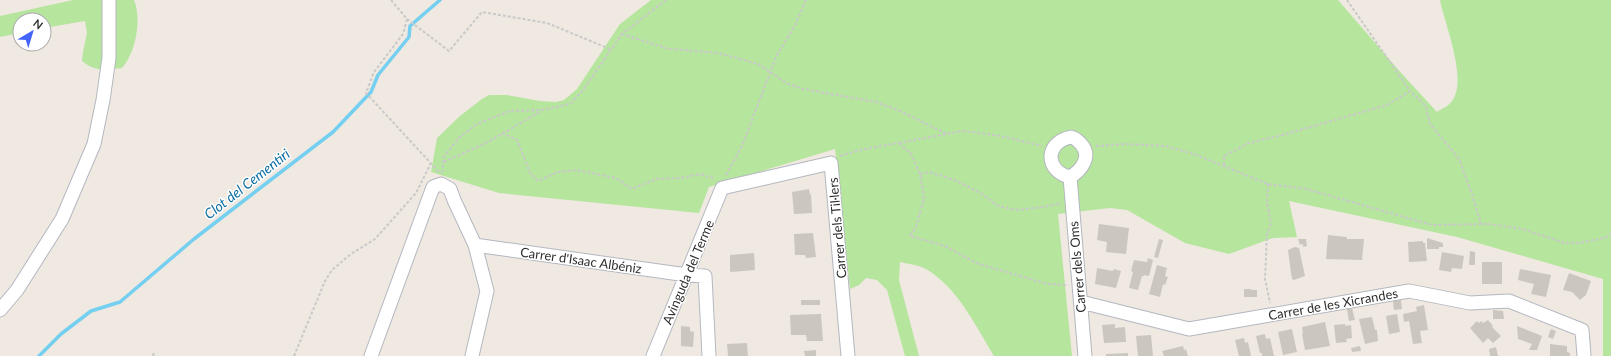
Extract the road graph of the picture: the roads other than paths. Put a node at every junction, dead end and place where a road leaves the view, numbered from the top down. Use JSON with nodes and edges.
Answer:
{"nodes":[{"id":1,"x":110,"y":3,"type":"edge"},
{"id":2,"x":1070,"y":177,"type":"junction"},
{"id":3,"x":723,"y":185,"type":"joint"},
{"id":4,"x":474,"y":245,"type":"junction"},
{"id":5,"x":687,"y":276,"type":"junction"},
{"id":6,"x":1081,"y":302,"type":"junction"},
{"id":7,"x":0,"y":310,"type":"edge"},
{"id":8,"x":371,"y":356,"type":"edge"},
{"id":9,"x":472,"y":356,"type":"edge"},
{"id":10,"x":653,"y":356,"type":"edge"},
{"id":11,"x":709,"y":356,"type":"edge"},
{"id":12,"x":848,"y":356,"type":"edge"},
{"id":13,"x":1085,"y":356,"type":"edge"},
{"id":14,"x":1584,"y":356,"type":"edge"}],
"edges":[{"from":1,"to":7,"type":"street"},
{"from":2,"to":2,"type":"street"},
{"from":2,"to":6,"type":"street","name":"Carrer dels Oms"},
{"from":3,"to":5,"type":"street","name":"Avinguda del Terme"},
{"from":3,"to":12,"type":"street","name":"Carrer dels Til·lers"},
{"from":4,"to":5,"type":"street","name":"Carrer d'Isaac Albéniz"},
{"from":4,"to":8,"type":"street"},
{"from":4,"to":9,"type":"street"},
{"from":5,"to":10,"type":"street","name":"Avinguda del Terme"},
{"from":5,"to":11,"type":"street","name":"Carrer d'Isaac Albéniz"},
{"from":6,"to":13,"type":"street","name":"Carrer dels Oms"},
{"from":6,"to":14,"type":"street","name":"Carrer de les Xicrandes"}]}
